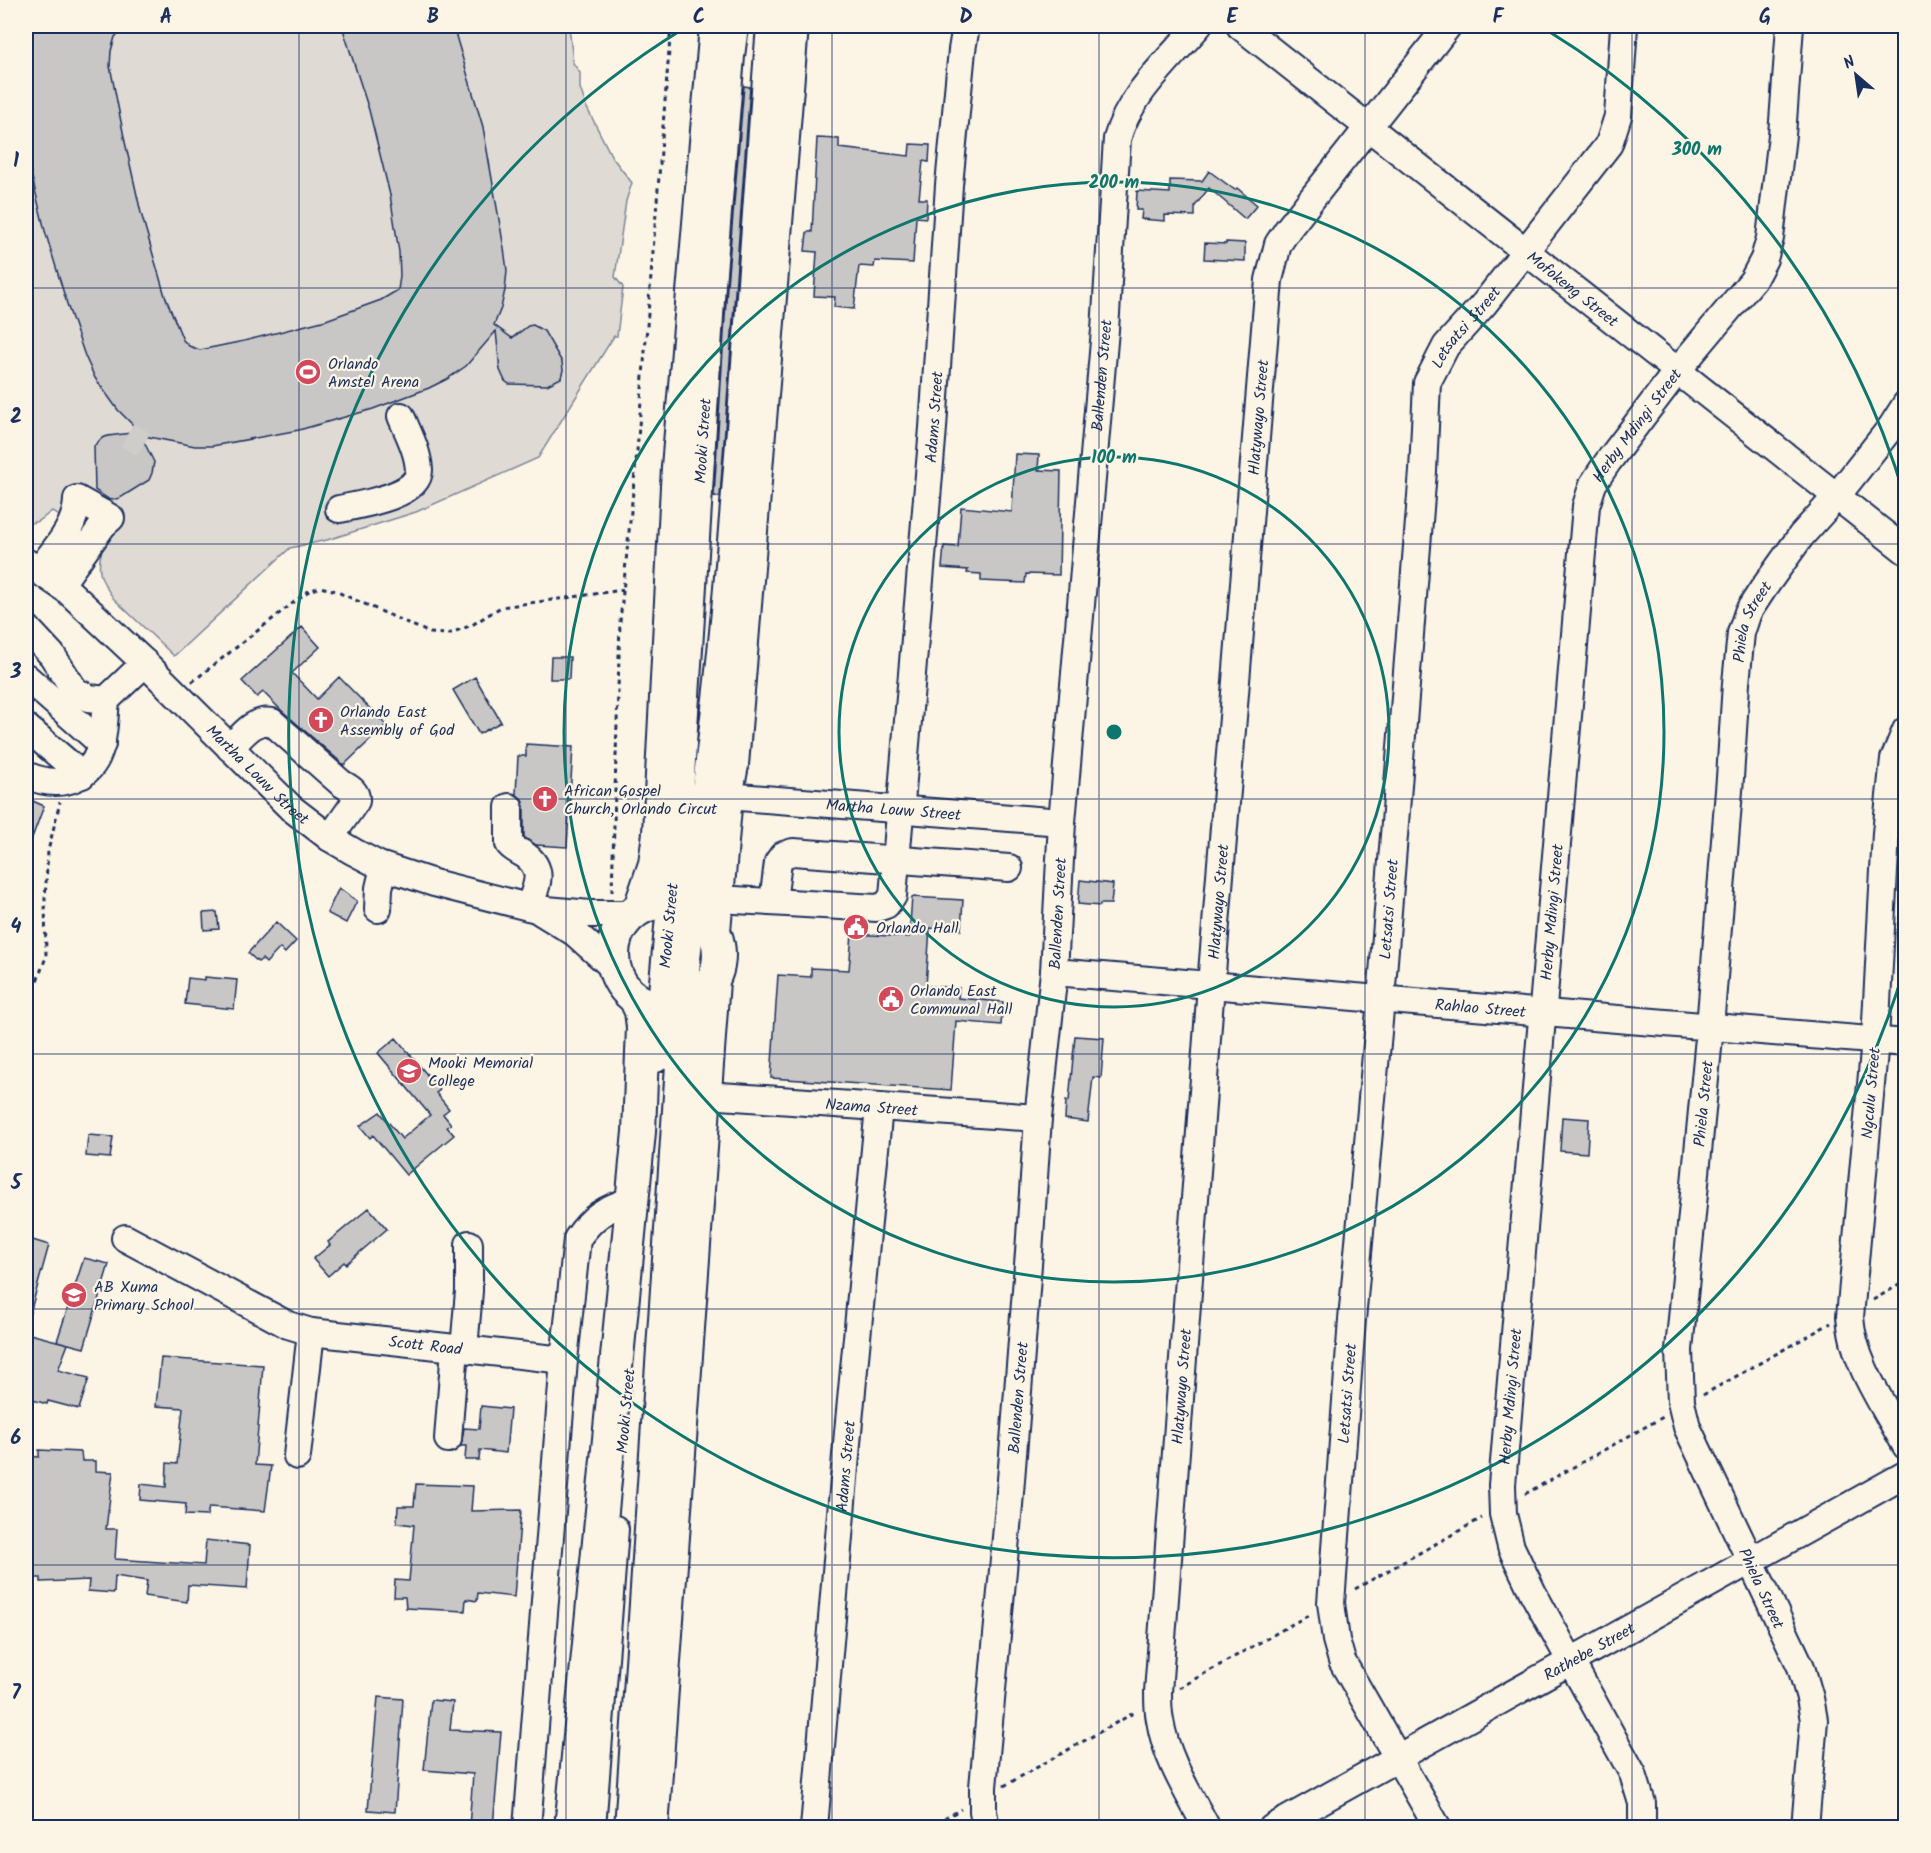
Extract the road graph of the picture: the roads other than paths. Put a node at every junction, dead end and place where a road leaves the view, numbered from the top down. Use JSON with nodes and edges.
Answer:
{"nodes":[{"id":1,"x":716,"y":26,"type":"edge"},
{"id":2,"x":735,"y":26,"type":"edge"},
{"id":3,"x":770,"y":26,"type":"edge"},
{"id":4,"x":792,"y":26,"type":"edge"},
{"id":5,"x":966,"y":26,"type":"edge"},
{"id":6,"x":1198,"y":26,"type":"edge"},
{"id":7,"x":1240,"y":26,"type":"edge"},
{"id":8,"x":1448,"y":26,"type":"edge"},
{"id":9,"x":1624,"y":26,"type":"edge"},
{"id":10,"x":1790,"y":26,"type":"edge"},
{"id":11,"x":1369,"y":127,"type":"junction"},
{"id":12,"x":1526,"y":252,"type":"junction"},
{"id":13,"x":1677,"y":371,"type":"junction"},
{"id":14,"x":1905,"y":404,"type":"edge"},
{"id":15,"x":401,"y":416,"type":"dead end"},
{"id":16,"x":1836,"y":497,"type":"junction"},
{"id":17,"x":339,"y":509,"type":"dead end"},
{"id":18,"x":1905,"y":551,"type":"edge"},
{"id":19,"x":32,"y":566,"type":"edge"},
{"id":20,"x":60,"y":585,"type":"junction"},
{"id":21,"x":26,"y":627,"type":"edge"},
{"id":22,"x":145,"y":663,"type":"junction"},
{"id":23,"x":26,"y":677,"type":"edge"},
{"id":24,"x":106,"y":700,"type":"junction"},
{"id":25,"x":26,"y":727,"type":"edge"},
{"id":26,"x":1905,"y":730,"type":"edge"},
{"id":27,"x":102,"y":744,"type":"junction"},
{"id":28,"x":230,"y":748,"type":"junction"},
{"id":29,"x":26,"y":775,"type":"edge"},
{"id":30,"x":73,"y":779,"type":"junction"},
{"id":31,"x":726,"y":796,"type":"junction"},
{"id":32,"x":509,"y":807,"type":"dead end"},
{"id":33,"x":899,"y":809,"type":"junction"},
{"id":34,"x":1062,"y":822,"type":"junction"},
{"id":35,"x":330,"y":838,"type":"junction"},
{"id":36,"x":895,"y":860,"type":"junction"},
{"id":37,"x":384,"y":867,"type":"junction"},
{"id":38,"x":1008,"y":868,"type":"dead end"},
{"id":39,"x":774,"y":902,"type":"junction"},
{"id":40,"x":660,"y":907,"type":"junction"},
{"id":41,"x":532,"y":908,"type":"junction"},
{"id":42,"x":378,"y":909,"type":"dead end"},
{"id":43,"x":615,"y":969,"type":"junction"},
{"id":44,"x":1054,"y":972,"type":"junction"},
{"id":45,"x":713,"y":981,"type":"junction"},
{"id":46,"x":1211,"y":985,"type":"junction"},
{"id":47,"x":1381,"y":999,"type":"junction"},
{"id":48,"x":659,"y":1004,"type":"junction"},
{"id":49,"x":1542,"y":1012,"type":"junction"},
{"id":50,"x":1710,"y":1027,"type":"junction"},
{"id":51,"x":1875,"y":1040,"type":"junction"},
{"id":52,"x":1905,"y":1043,"type":"edge"},
{"id":53,"x":706,"y":1095,"type":"junction"},
{"id":54,"x":879,"y":1107,"type":"junction"},
{"id":55,"x":1038,"y":1118,"type":"junction"},
{"id":56,"x":631,"y":1201,"type":"junction"},
{"id":57,"x":125,"y":1238,"type":"dead end"},
{"id":58,"x":469,"y":1244,"type":"dead end"},
{"id":59,"x":300,"y":1329,"type":"junction"},
{"id":60,"x":459,"y":1348,"type":"junction"},
{"id":61,"x":564,"y":1360,"type":"junction"},
{"id":62,"x":448,"y":1439,"type":"dead end"},
{"id":63,"x":1905,"y":1446,"type":"edge"},
{"id":64,"x":297,"y":1456,"type":"dead end"},
{"id":65,"x":1905,"y":1474,"type":"edge"},
{"id":66,"x":1749,"y":1561,"type":"junction"},
{"id":67,"x":1570,"y":1661,"type":"junction"},
{"id":68,"x":1396,"y":1758,"type":"junction"},
{"id":69,"x":527,"y":1827,"type":"edge"},
{"id":70,"x":571,"y":1827,"type":"edge"},
{"id":71,"x":592,"y":1827,"type":"edge"},
{"id":72,"x":628,"y":1827,"type":"edge"},
{"id":73,"x":652,"y":1827,"type":"edge"},
{"id":74,"x":814,"y":1827,"type":"edge"},
{"id":75,"x":986,"y":1827,"type":"edge"},
{"id":76,"x":1207,"y":1827,"type":"edge"},
{"id":77,"x":1272,"y":1827,"type":"edge"},
{"id":78,"x":1438,"y":1827,"type":"edge"},
{"id":79,"x":1642,"y":1827,"type":"edge"},
{"id":80,"x":1805,"y":1827,"type":"edge"}],
"edges":[{"from":1,"to":40,"type":"main road","name":"Mooki Street"},
{"from":2,"to":40,"type":"street","name":"Mooki Street"},
{"from":3,"to":40,"type":"street","name":"Mooki Street"},
{"from":4,"to":31,"type":"main road","name":"Mooki Street"},
{"from":5,"to":33,"type":"street","name":"Adams Street"},
{"from":6,"to":34,"type":"street","name":"Ballenden Street"},
{"from":7,"to":11,"type":"street","name":"Mofokeng Street"},
{"from":8,"to":11,"type":"street","name":"Hlatywayo Street"},
{"from":9,"to":12,"type":"street","name":"Letsatsi Street"},
{"from":10,"to":13,"type":"street","name":"Herby Mdingi Street"},
{"from":11,"to":12,"type":"street","name":"Mofokeng Street"},
{"from":11,"to":46,"type":"street","name":"Hlatywayo Street"},
{"from":12,"to":13,"type":"street","name":"Mofokeng Street"},
{"from":12,"to":47,"type":"street","name":"Letsatsi Street"},
{"from":13,"to":16,"type":"street","name":"Mofokeng Street"},
{"from":13,"to":49,"type":"street","name":"Herby Mdingi Street"},
{"from":14,"to":16,"type":"street","name":"Phiela Street"},
{"from":15,"to":17,"type":"street"},
{"from":16,"to":18,"type":"street","name":"Mofokeng Street"},
{"from":16,"to":50,"type":"street","name":"Phiela Street"},
{"from":19,"to":20,"type":"street","name":"Martha Louw Street"},
{"from":19,"to":20,"type":"street"},
{"from":20,"to":22,"type":"street","name":"Martha Louw Street"},
{"from":21,"to":24,"type":"street"},
{"from":22,"to":24,"type":"street"},
{"from":22,"to":28,"type":"street","name":"Martha Louw Street"},
{"from":23,"to":27,"type":"street"},
{"from":24,"to":27,"type":"street"},
{"from":25,"to":30,"type":"street"},
{"from":26,"to":51,"type":"street","name":"Ngculu Street"},
{"from":27,"to":30,"type":"street"},
{"from":28,"to":35,"type":"street","name":"Martha Louw Street"},
{"from":28,"to":35,"type":"street"},
{"from":29,"to":30,"type":"street"},
{"from":31,"to":33,"type":"street","name":"Martha Louw Street"},
{"from":31,"to":40,"type":"main road","name":"Mooki Street"},
{"from":32,"to":41,"type":"street"},
{"from":33,"to":34,"type":"street","name":"Martha Louw Street"},
{"from":33,"to":36,"type":"street","name":"Adams Street"},
{"from":34,"to":44,"type":"street","name":"Ballenden Street"},
{"from":35,"to":37,"type":"street","name":"Martha Louw Street"},
{"from":36,"to":38,"type":"street"},
{"from":36,"to":39,"type":"street","name":"Adams Street"},
{"from":36,"to":39,"type":"street"},
{"from":37,"to":41,"type":"street","name":"Martha Louw Street"},
{"from":37,"to":42,"type":"street"},
{"from":39,"to":40,"type":"street","name":"Martha Louw Street"},
{"from":40,"to":41,"type":"street","name":"Martha Louw Street"},
{"from":40,"to":43,"type":"main road"},
{"from":40,"to":45,"type":"main road"},
{"from":40,"to":48,"type":"street","name":"Mooki Street"},
{"from":41,"to":43,"type":"street","name":"Martha Louw Street"},
{"from":43,"to":48,"type":"main road"},
{"from":44,"to":46,"type":"street","name":"Rahlao Street"},
{"from":44,"to":55,"type":"street","name":"Ballenden Street"},
{"from":45,"to":48,"type":"main road"},
{"from":45,"to":53,"type":"main road"},
{"from":46,"to":47,"type":"street","name":"Rahlao Street"},
{"from":46,"to":76,"type":"street","name":"Hlatywayo Street"},
{"from":47,"to":49,"type":"street","name":"Rahlao Street"},
{"from":47,"to":68,"type":"street","name":"Letsatsi Street"},
{"from":48,"to":56,"type":"main road","name":"Mooki Street"},
{"from":48,"to":71,"type":"street","name":"Mooki Street"},
{"from":48,"to":72,"type":"street","name":"Mooki Street"},
{"from":49,"to":50,"type":"street","name":"Rahlao Street"},
{"from":49,"to":67,"type":"street","name":"Herby Mdingi Street"},
{"from":50,"to":51,"type":"street","name":"Rahlao Street"},
{"from":50,"to":66,"type":"street","name":"Phiela Street"},
{"from":51,"to":52,"type":"street","name":"Rahlao Street"},
{"from":51,"to":63,"type":"street","name":"Ngculu Street"},
{"from":53,"to":54,"type":"street","name":"Nzama Street"},
{"from":53,"to":73,"type":"main road"},
{"from":54,"to":55,"type":"street","name":"Nzama Street"},
{"from":54,"to":74,"type":"street","name":"Adams Street"},
{"from":55,"to":75,"type":"street","name":"Ballenden Street"},
{"from":56,"to":61,"type":"street"},
{"from":56,"to":70,"type":"main road","name":"Mooki Street"},
{"from":57,"to":59,"type":"street"},
{"from":58,"to":60,"type":"street"},
{"from":59,"to":60,"type":"street","name":"Scott Road"},
{"from":59,"to":64,"type":"street"},
{"from":60,"to":61,"type":"street","name":"Scott Road"},
{"from":60,"to":62,"type":"street"},
{"from":61,"to":69,"type":"street"},
{"from":65,"to":66,"type":"street","name":"Rathebe Street"},
{"from":66,"to":67,"type":"street","name":"Rathebe Street"},
{"from":66,"to":80,"type":"street","name":"Phiela Street"},
{"from":67,"to":68,"type":"street","name":"Rathebe Street"},
{"from":67,"to":79,"type":"street","name":"Herby Mdingi Street"},
{"from":68,"to":77,"type":"street","name":"Rathebe Street"},
{"from":68,"to":78,"type":"street","name":"Letsatsi Street"}]}
